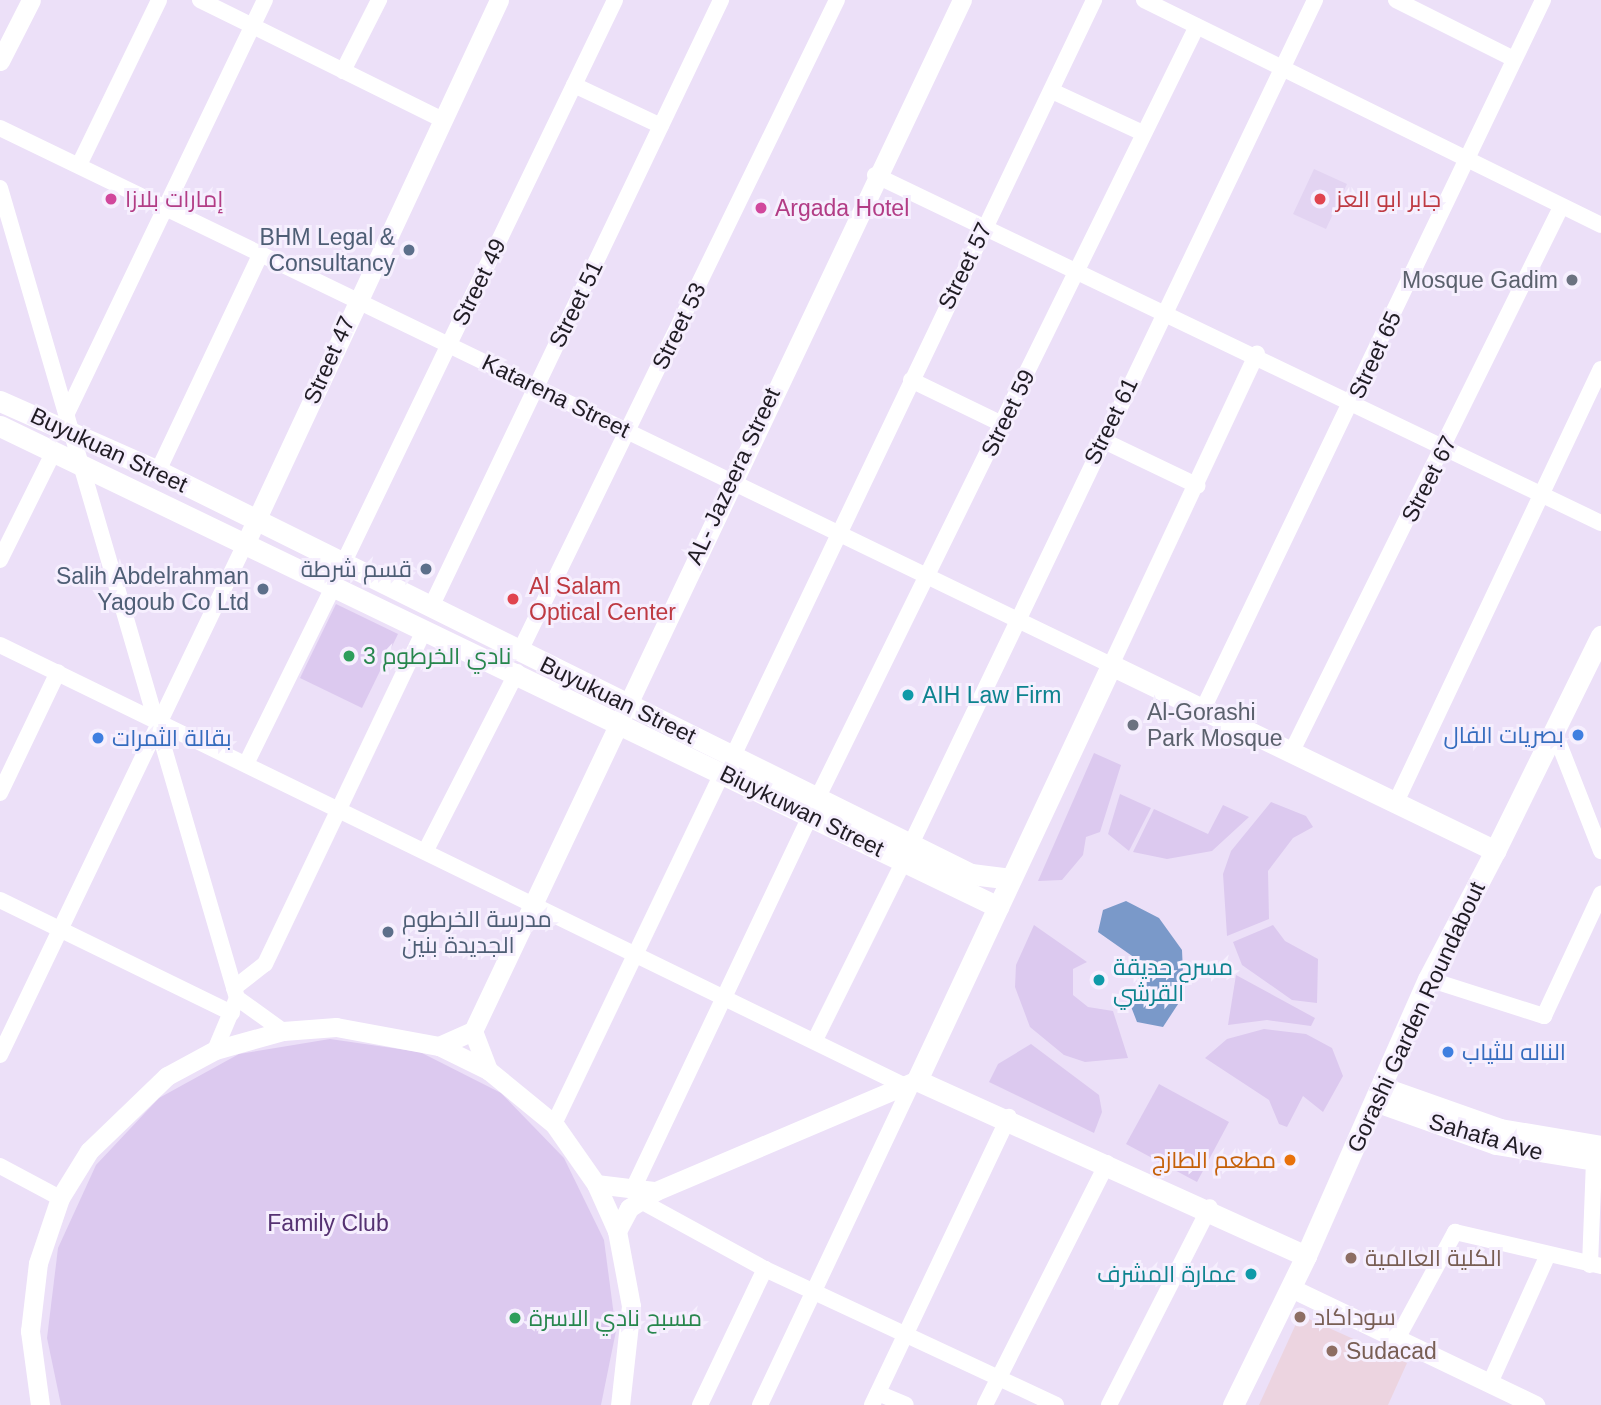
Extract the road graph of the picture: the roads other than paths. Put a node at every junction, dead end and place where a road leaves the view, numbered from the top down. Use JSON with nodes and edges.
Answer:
{"nodes":[{"id":1,"x":31,"y":0,"type":"edge"},
{"id":2,"x":159,"y":0,"type":"edge"},
{"id":3,"x":200,"y":0,"type":"edge"},
{"id":4,"x":265,"y":0,"type":"edge"},
{"id":5,"x":379,"y":0,"type":"edge"},
{"id":6,"x":499,"y":0,"type":"edge"},
{"id":7,"x":615,"y":0,"type":"edge"},
{"id":8,"x":721,"y":0,"type":"edge"},
{"id":9,"x":837,"y":0,"type":"edge"},
{"id":10,"x":962,"y":0,"type":"edge"},
{"id":11,"x":1094,"y":0,"type":"edge"},
{"id":12,"x":1144,"y":0,"type":"edge"},
{"id":13,"x":1315,"y":0,"type":"edge"},
{"id":14,"x":1396,"y":0,"type":"edge"},
{"id":15,"x":1543,"y":0,"type":"edge"},
{"id":16,"x":253,"y":26,"type":"junction"},
{"id":17,"x":1197,"y":26,"type":"junction"},
{"id":18,"x":1514,"y":59,"type":"junction"},
{"id":19,"x":0,"y":61,"type":"edge"},
{"id":20,"x":343,"y":71,"type":"junction"},
{"id":21,"x":1281,"y":71,"type":"junction"},
{"id":22,"x":574,"y":85,"type":"junction"},
{"id":23,"x":1052,"y":91,"type":"junction"},
{"id":24,"x":440,"y":119,"type":"junction"},
{"id":25,"x":661,"y":126,"type":"junction"},
{"id":26,"x":0,"y":128,"type":"edge"},
{"id":27,"x":1143,"y":133,"type":"junction"},
{"id":28,"x":1467,"y":160,"type":"junction"},
{"id":29,"x":79,"y":165,"type":"junction"},
{"id":30,"x":875,"y":175,"type":"junction"},
{"id":31,"x":0,"y":188,"type":"edge"},
{"id":32,"x":166,"y":207,"type":"junction"},
{"id":33,"x":1561,"y":207,"type":"junction"},
{"id":34,"x":1601,"y":225,"type":"edge"},
{"id":35,"x":984,"y":226,"type":"junction"},
{"id":36,"x":261,"y":253,"type":"junction"},
{"id":37,"x":1078,"y":271,"type":"junction"},
{"id":38,"x":356,"y":300,"type":"junction"},
{"id":39,"x":1164,"y":311,"type":"junction"},
{"id":40,"x":449,"y":344,"type":"junction"},
{"id":41,"x":1257,"y":354,"type":"junction"},
{"id":42,"x":1601,"y":369,"type":"edge"},
{"id":43,"x":911,"y":380,"type":"junction"},
{"id":44,"x":536,"y":387,"type":"junction"},
{"id":45,"x":0,"y":401,"type":"edge"},
{"id":46,"x":1354,"y":401,"type":"junction"},
{"id":47,"x":70,"y":423,"type":"junction"},
{"id":48,"x":1002,"y":424,"type":"junction"},
{"id":49,"x":0,"y":426,"type":"edge"},
{"id":50,"x":627,"y":431,"type":"junction"},
{"id":51,"x":1102,"y":440,"type":"junction"},
{"id":52,"x":1445,"y":447,"type":"junction"},
{"id":53,"x":54,"y":451,"type":"junction"},
{"id":54,"x":82,"y":462,"type":"junction"},
{"id":55,"x":158,"y":471,"type":"junction"},
{"id":56,"x":730,"y":481,"type":"junction"},
{"id":57,"x":1198,"y":486,"type":"junction"},
{"id":58,"x":1540,"y":494,"type":"junction"},
{"id":59,"x":256,"y":522,"type":"junction"},
{"id":60,"x":1601,"y":523,"type":"edge"},
{"id":61,"x":836,"y":532,"type":"junction"},
{"id":62,"x":246,"y":542,"type":"junction"},
{"id":63,"x":0,"y":560,"type":"edge"},
{"id":64,"x":339,"y":573,"type":"junction"},
{"id":65,"x":928,"y":577,"type":"junction"},
{"id":66,"x":431,"y":607,"type":"junction"},
{"id":67,"x":1019,"y":621,"type":"junction"},
{"id":68,"x":425,"y":629,"type":"junction"},
{"id":69,"x":1601,"y":636,"type":"edge"},
{"id":70,"x":0,"y":645,"type":"edge"},
{"id":71,"x":520,"y":651,"type":"junction"},
{"id":72,"x":1111,"y":666,"type":"junction"},
{"id":73,"x":58,"y":673,"type":"junction"},
{"id":74,"x":517,"y":673,"type":"junction"},
{"id":75,"x":627,"y":702,"type":"junction"},
{"id":76,"x":1204,"y":708,"type":"junction"},
{"id":77,"x":156,"y":720,"type":"junction"},
{"id":78,"x":620,"y":723,"type":"junction"},
{"id":79,"x":1554,"y":731,"type":"junction"},
{"id":80,"x":1293,"y":749,"type":"junction"},
{"id":81,"x":247,"y":762,"type":"junction"},
{"id":82,"x":727,"y":764,"type":"junction"},
{"id":83,"x":0,"y":793,"type":"edge"},
{"id":84,"x":1396,"y":802,"type":"junction"},
{"id":85,"x":814,"y":806,"type":"junction"},
{"id":86,"x":336,"y":807,"type":"junction"},
{"id":87,"x":426,"y":850,"type":"junction"},
{"id":88,"x":1601,"y":850,"type":"edge"},
{"id":89,"x":1495,"y":851,"type":"junction"},
{"id":90,"x":908,"y":853,"type":"junction"},
{"id":91,"x":1011,"y":879,"type":"junction"},
{"id":92,"x":1601,"y":894,"type":"edge"},
{"id":93,"x":0,"y":900,"type":"edge"},
{"id":94,"x":535,"y":904,"type":"junction"},
{"id":95,"x":998,"y":906,"type":"junction"},
{"id":96,"x":60,"y":928,"type":"junction"},
{"id":97,"x":634,"y":953,"type":"junction"},
{"id":98,"x":1429,"y":979,"type":"junction"},
{"id":99,"x":722,"y":995,"type":"junction"},
{"id":100,"x":234,"y":1000,"type":"junction"},
{"id":101,"x":283,"y":1031,"type":"junction"},
{"id":102,"x":473,"y":1031,"type":"junction"},
{"id":103,"x":815,"y":1040,"type":"junction"},
{"id":104,"x":439,"y":1046,"type":"junction"},
{"id":105,"x":215,"y":1050,"type":"junction"},
{"id":106,"x":0,"y":1055,"type":"edge"},
{"id":107,"x":488,"y":1070,"type":"junction"},
{"id":108,"x":911,"y":1082,"type":"junction"},
{"id":109,"x":1378,"y":1094,"type":"junction"},
{"id":110,"x":1009,"y":1117,"type":"junction"},
{"id":111,"x":554,"y":1124,"type":"junction"},
{"id":112,"x":1599,"y":1156,"type":"edge"},
{"id":113,"x":1107,"y":1163,"type":"junction"},
{"id":114,"x":0,"y":1166,"type":"edge"},
{"id":115,"x":596,"y":1184,"type":"junction"},
{"id":116,"x":643,"y":1193,"type":"junction"},
{"id":117,"x":61,"y":1198,"type":"junction"},
{"id":118,"x":1210,"y":1207,"type":"junction"},
{"id":119,"x":617,"y":1231,"type":"junction"},
{"id":120,"x":1306,"y":1256,"type":"junction"},
{"id":121,"x":1547,"y":1257,"type":"junction"},
{"id":122,"x":1595,"y":1266,"type":"edge"},
{"id":123,"x":765,"y":1269,"type":"junction"},
{"id":124,"x":1291,"y":1287,"type":"junction"},
{"id":125,"x":814,"y":1291,"type":"junction"},
{"id":126,"x":906,"y":1333,"type":"junction"},
{"id":127,"x":1397,"y":1339,"type":"junction"},
{"id":128,"x":998,"y":1377,"type":"junction"},
{"id":129,"x":1490,"y":1383,"type":"junction"},
{"id":130,"x":875,"y":1399,"type":"edge"},
{"id":131,"x":1528,"y":1403,"type":"edge"},
{"id":132,"x":40,"y":1405,"type":"edge"},
{"id":133,"x":620,"y":1405,"type":"edge"},
{"id":134,"x":700,"y":1405,"type":"edge"},
{"id":135,"x":760,"y":1405,"type":"edge"},
{"id":136,"x":906,"y":1405,"type":"edge"},
{"id":137,"x":985,"y":1405,"type":"edge"},
{"id":138,"x":1056,"y":1405,"type":"edge"},
{"id":139,"x":1109,"y":1405,"type":"edge"},
{"id":140,"x":1233,"y":1405,"type":"edge"}],
"edges":[{"from":1,"to":19,"type":"street"},
{"from":2,"to":29,"type":"street"},
{"from":3,"to":16,"type":"street"},
{"from":4,"to":16,"type":"street"},
{"from":5,"to":20,"type":"street"},
{"from":6,"to":24,"type":"street","name":"Street 47"},
{"from":7,"to":22,"type":"street","name":"Street 49"},
{"from":8,"to":25,"type":"street","name":"Street 51"},
{"from":9,"to":50,"type":"street","name":"Street 53"},
{"from":10,"to":30,"type":"street","name":"AL- Jazeera Street"},
{"from":11,"to":23,"type":"street","name":"Street 57"},
{"from":12,"to":17,"type":"street"},
{"from":13,"to":21,"type":"street","name":"Street 61"},
{"from":14,"to":18,"type":"street"},
{"from":15,"to":18,"type":"street","name":"Street 65"},
{"from":16,"to":20,"type":"street"},
{"from":16,"to":32,"type":"street"},
{"from":17,"to":21,"type":"street"},
{"from":17,"to":27,"type":"street","name":"Street 59"},
{"from":18,"to":28,"type":"street","name":"Street 65"},
{"from":20,"to":24,"type":"street"},
{"from":21,"to":28,"type":"street"},
{"from":21,"to":39,"type":"street","name":"Street 61"},
{"from":22,"to":25,"type":"street"},
{"from":22,"to":40,"type":"street","name":"Street 49"},
{"from":23,"to":27,"type":"street"},
{"from":23,"to":35,"type":"street","name":"Street 57"},
{"from":24,"to":38,"type":"street","name":"Street 47"},
{"from":25,"to":44,"type":"street","name":"Street 51"},
{"from":26,"to":29,"type":"street","name":"Katarena Street"},
{"from":27,"to":37,"type":"street","name":"Street 59"},
{"from":28,"to":33,"type":"street"},
{"from":28,"to":46,"type":"street","name":"Street 65"},
{"from":29,"to":32,"type":"street","name":"Katarena Street"},
{"from":30,"to":35,"type":"street"},
{"from":30,"to":56,"type":"street","name":"AL- Jazeera Street"},
{"from":31,"to":47,"type":"street"},
{"from":32,"to":36,"type":"street","name":"Katarena Street"},
{"from":32,"to":47,"type":"street"},
{"from":33,"to":34,"type":"street"},
{"from":33,"to":52,"type":"street","name":"Street 67"},
{"from":35,"to":37,"type":"street"},
{"from":35,"to":43,"type":"street","name":"Street 57"},
{"from":36,"to":38,"type":"street","name":"Katarena Street"},
{"from":36,"to":55,"type":"street"},
{"from":37,"to":39,"type":"street"},
{"from":37,"to":48,"type":"street","name":"Street 59"},
{"from":38,"to":40,"type":"street","name":"Katarena Street"},
{"from":38,"to":59,"type":"street","name":"Street 47"},
{"from":39,"to":41,"type":"street"},
{"from":39,"to":51,"type":"street","name":"Street 61"},
{"from":40,"to":44,"type":"street","name":"Katarena Street"},
{"from":40,"to":64,"type":"street","name":"Street 49"},
{"from":41,"to":46,"type":"street"},
{"from":41,"to":57,"type":"street"},
{"from":42,"to":58,"type":"street"},
{"from":43,"to":48,"type":"street"},
{"from":43,"to":61,"type":"street","name":"Street 57"},
{"from":44,"to":50,"type":"street","name":"Katarena Street"},
{"from":44,"to":66,"type":"street","name":"Street 51"},
{"from":45,"to":47,"type":"main road","name":"Buyukuan Street"},
{"from":46,"to":52,"type":"street"},
{"from":46,"to":76,"type":"street","name":"Street 65"},
{"from":47,"to":54,"type":"street"},
{"from":47,"to":55,"type":"main road","name":"Buyukuan Street"},
{"from":48,"to":65,"type":"street","name":"Street 59"},
{"from":49,"to":53,"type":"main road","name":"Biuykuwan Street"},
{"from":50,"to":56,"type":"street","name":"Katarena Street"},
{"from":50,"to":71,"type":"street","name":"Street 53"},
{"from":51,"to":57,"type":"street"},
{"from":51,"to":67,"type":"street","name":"Street 61"},
{"from":52,"to":58,"type":"street"},
{"from":52,"to":80,"type":"street","name":"Street 67"},
{"from":53,"to":54,"type":"main road","name":"Biuykuwan Street"},
{"from":53,"to":63,"type":"street"},
{"from":54,"to":62,"type":"main road","name":"Biuykuwan Street"},
{"from":54,"to":77,"type":"street"},
{"from":55,"to":59,"type":"main road","name":"Buyukuan Street"},
{"from":56,"to":61,"type":"street","name":"Katarena Street"},
{"from":56,"to":75,"type":"street","name":"AL- Jazeera Street"},
{"from":57,"to":72,"type":"street"},
{"from":58,"to":60,"type":"street"},
{"from":58,"to":84,"type":"street"},
{"from":59,"to":62,"type":"street","name":"Street 47"},
{"from":59,"to":64,"type":"main road","name":"Buyukuan Street"},
{"from":61,"to":65,"type":"street","name":"Katarena Street"},
{"from":61,"to":82,"type":"street","name":"Street 57"},
{"from":62,"to":64,"type":"main road","name":"Biuykuwan Street"},
{"from":62,"to":77,"type":"street","name":"Street 47"},
{"from":64,"to":66,"type":"main road","name":"Buyukuan Street"},
{"from":64,"to":68,"type":"main road","name":"Biuykuwan Street"},
{"from":64,"to":81,"type":"street","name":"Street 49"},
{"from":65,"to":67,"type":"street","name":"Katarena Street"},
{"from":65,"to":85,"type":"street","name":"Street 59"},
{"from":66,"to":71,"type":"main road","name":"Buyukuan Street"},
{"from":67,"to":72,"type":"street","name":"Katarena Street"},
{"from":67,"to":90,"type":"street","name":"Street 61"},
{"from":68,"to":74,"type":"main road","name":"Biuykuwan Street"},
{"from":68,"to":86,"type":"street"},
{"from":69,"to":79,"type":"main road","name":"Gorashi Garden Roundabout"},
{"from":70,"to":73,"type":"street"},
{"from":71,"to":75,"type":"main road","name":"Buyukuan Street"},
{"from":72,"to":76,"type":"main road"},
{"from":72,"to":91,"type":"main road"},
{"from":73,"to":77,"type":"street"},
{"from":73,"to":83,"type":"street"},
{"from":74,"to":78,"type":"main road","name":"Biuykuwan Street"},
{"from":74,"to":87,"type":"street"},
{"from":75,"to":78,"type":"street","name":"AL- Jazeera Street"},
{"from":75,"to":82,"type":"main road","name":"Buyukuan Street"},
{"from":76,"to":80,"type":"main road"},
{"from":77,"to":81,"type":"street"},
{"from":77,"to":96,"type":"street","name":"Street 47"},
{"from":77,"to":100,"type":"street"},
{"from":78,"to":82,"type":"main road","name":"Biuykuwan Street"},
{"from":78,"to":94,"type":"street","name":"AL- Jazeera Street"},
{"from":79,"to":88,"type":"street"},
{"from":79,"to":89,"type":"main road","name":"Gorashi Garden Roundabout"},
{"from":80,"to":84,"type":"main road"},
{"from":81,"to":86,"type":"street"},
{"from":82,"to":85,"type":"main road","name":"Buyukuan Street"},
{"from":82,"to":97,"type":"street"},
{"from":84,"to":89,"type":"main road"},
{"from":85,"to":90,"type":"main road","name":"Buyukuan Street"},
{"from":85,"to":99,"type":"street","name":"Street 59"},
{"from":86,"to":87,"type":"street"},
{"from":86,"to":100,"type":"street"},
{"from":87,"to":94,"type":"street"},
{"from":89,"to":98,"type":"main road","name":"Gorashi Garden Roundabout"},
{"from":90,"to":91,"type":"main road","name":"Buyukuan Street"},
{"from":90,"to":95,"type":"main road","name":"Biuykuwan Street"},
{"from":90,"to":103,"type":"street","name":"Street 61"},
{"from":91,"to":95,"type":"main road"},
{"from":92,"to":98,"type":"street"},
{"from":93,"to":96,"type":"street"},
{"from":94,"to":97,"type":"street"},
{"from":94,"to":102,"type":"street","name":"AL- Jazeera Street"},
{"from":95,"to":108,"type":"main road"},
{"from":96,"to":100,"type":"street"},
{"from":96,"to":106,"type":"street","name":"Street 47"},
{"from":97,"to":99,"type":"street"},
{"from":97,"to":111,"type":"street"},
{"from":98,"to":109,"type":"main road","name":"Gorashi Garden Roundabout"},
{"from":99,"to":103,"type":"street"},
{"from":99,"to":116,"type":"street","name":"Street 59"},
{"from":100,"to":101,"type":"street"},
{"from":100,"to":105,"type":"street"},
{"from":101,"to":104,"type":"street"},
{"from":101,"to":105,"type":"street"},
{"from":102,"to":104,"type":"street"},
{"from":102,"to":107,"type":"street"},
{"from":103,"to":108,"type":"street"},
{"from":104,"to":107,"type":"street"},
{"from":105,"to":117,"type":"street"},
{"from":107,"to":111,"type":"street"},
{"from":108,"to":110,"type":"main road"},
{"from":108,"to":116,"type":"street"},
{"from":108,"to":125,"type":"street"},
{"from":109,"to":112,"type":"main road","name":"Sahafa Ave"},
{"from":109,"to":120,"type":"main road","name":"Gorashi Garden Roundabout"},
{"from":110,"to":113,"type":"main road"},
{"from":110,"to":126,"type":"street"},
{"from":111,"to":115,"type":"street"},
{"from":112,"to":122,"type":"street"},
{"from":113,"to":118,"type":"main road"},
{"from":113,"to":128,"type":"street"},
{"from":114,"to":117,"type":"street"},
{"from":115,"to":116,"type":"street"},
{"from":115,"to":119,"type":"street"},
{"from":116,"to":119,"type":"street"},
{"from":116,"to":123,"type":"street"},
{"from":117,"to":132,"type":"street"},
{"from":118,"to":120,"type":"main road"},
{"from":118,"to":139,"type":"street"},
{"from":119,"to":133,"type":"street"},
{"from":120,"to":124,"type":"main road","name":"Gorashi Garden Roundabout"},
{"from":121,"to":122,"type":"street"},
{"from":121,"to":127,"type":"street"},
{"from":121,"to":129,"type":"street"},
{"from":123,"to":125,"type":"street"},
{"from":123,"to":134,"type":"street"},
{"from":124,"to":127,"type":"street"},
{"from":124,"to":140,"type":"main road","name":"Gorashi Garden Roundabout"},
{"from":125,"to":126,"type":"street"},
{"from":125,"to":135,"type":"street"},
{"from":126,"to":128,"type":"street"},
{"from":126,"to":130,"type":"street"},
{"from":127,"to":129,"type":"street"},
{"from":128,"to":137,"type":"street"},
{"from":128,"to":138,"type":"street"},
{"from":129,"to":131,"type":"street"},
{"from":130,"to":136,"type":"street"}]}
